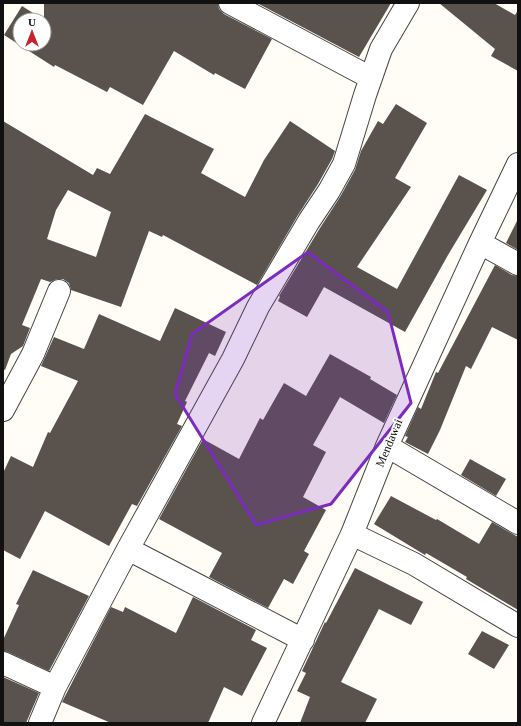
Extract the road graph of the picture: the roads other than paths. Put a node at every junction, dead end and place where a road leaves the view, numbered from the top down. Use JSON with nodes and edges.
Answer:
{"nodes":[{"id":1,"x":230,"y":3,"type":"edge"},
{"id":2,"x":408,"y":3,"type":"edge"},
{"id":3,"x":371,"y":78,"type":"junction"},
{"id":4,"x":518,"y":164,"type":"edge"},
{"id":5,"x":480,"y":243,"type":"junction"},
{"id":6,"x":518,"y":264,"type":"edge"},
{"id":7,"x":59,"y":290,"type":"dead end"},
{"id":8,"x":3,"y":410,"type":"edge"},
{"id":9,"x":387,"y":446,"type":"junction"},
{"id":10,"x":518,"y":523,"type":"edge"},
{"id":11,"x":352,"y":534,"type":"junction"},
{"id":12,"x":128,"y":549,"type":"junction"},
{"id":13,"x":518,"y":626,"type":"edge"},
{"id":14,"x":303,"y":640,"type":"junction"},
{"id":15,"x":3,"y":663,"type":"edge"},
{"id":16,"x":55,"y":687,"type":"junction"},
{"id":17,"x":40,"y":723,"type":"edge"},
{"id":18,"x":263,"y":723,"type":"edge"}],
"edges":[{"from":1,"to":3,"type":"street"},
{"from":2,"to":3,"type":"street"},
{"from":3,"to":12,"type":"street"},
{"from":4,"to":5,"type":"street","name":"Mendawai"},
{"from":5,"to":6,"type":"street"},
{"from":5,"to":9,"type":"street","name":"Mendawai"},
{"from":7,"to":8,"type":"street"},
{"from":9,"to":10,"type":"street"},
{"from":9,"to":11,"type":"street","name":"Mendawai"},
{"from":11,"to":13,"type":"street"},
{"from":11,"to":14,"type":"street","name":"Mendawai"},
{"from":12,"to":14,"type":"street"},
{"from":12,"to":16,"type":"street"},
{"from":14,"to":18,"type":"street","name":"Mendawai"},
{"from":15,"to":16,"type":"street"},
{"from":16,"to":17,"type":"street"}]}
